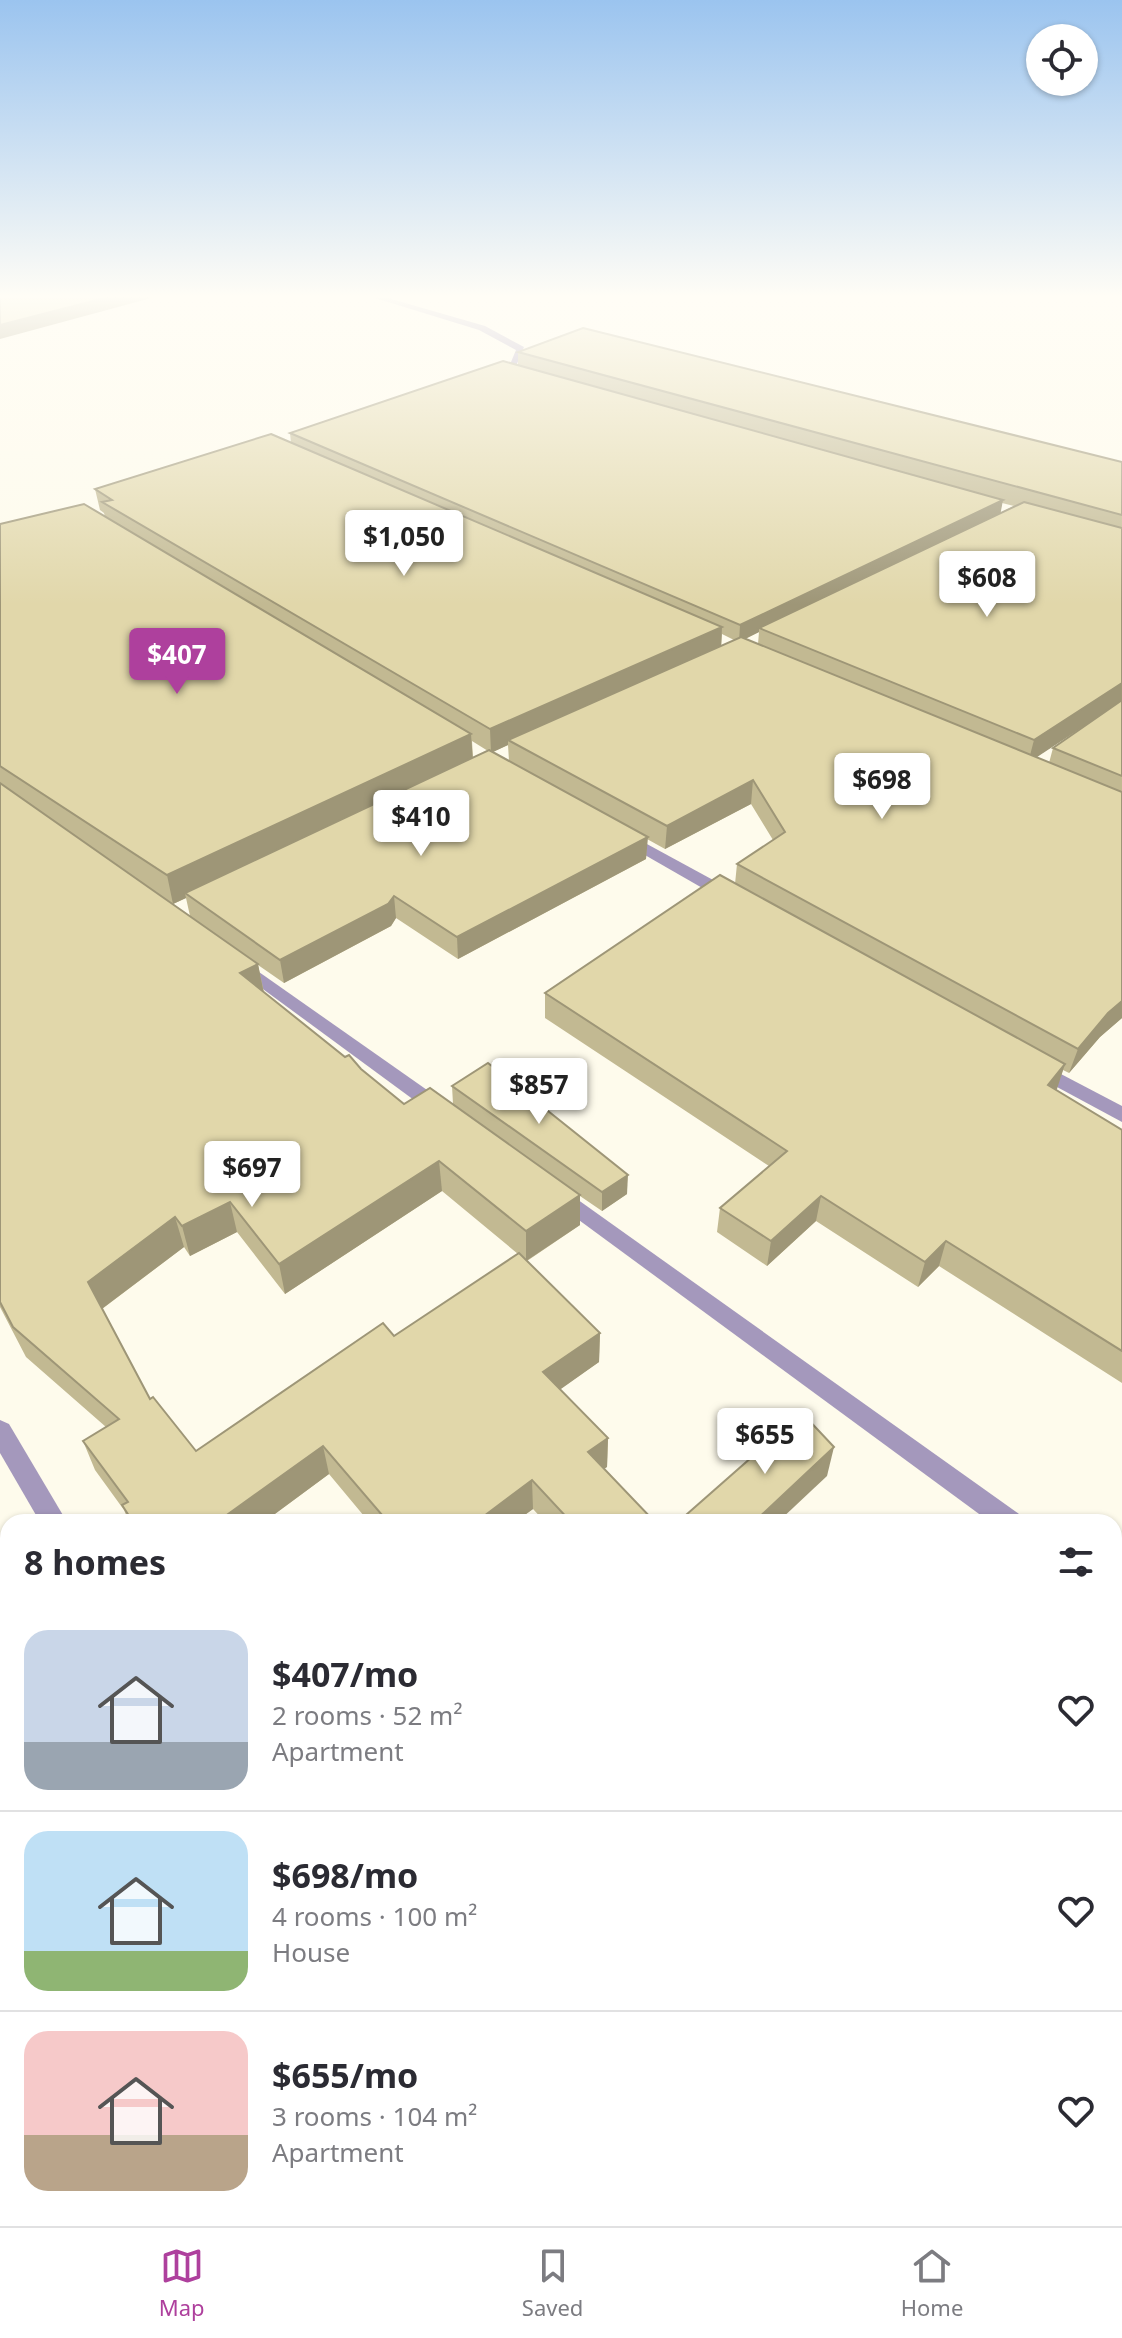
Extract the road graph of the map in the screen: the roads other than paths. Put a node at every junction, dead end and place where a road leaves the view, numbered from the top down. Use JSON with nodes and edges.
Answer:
{"nodes":[{"id":1,"x":614,"y":831,"type":"edge"},
{"id":2,"x":751,"y":908,"type":"edge"},
{"id":3,"x":223,"y":951,"type":"edge"},
{"id":4,"x":1026,"y":1062,"type":"edge"},
{"id":5,"x":1122,"y":1115,"type":"edge"},
{"id":6,"x":456,"y":1120,"type":"edge"},
{"id":7,"x":546,"y":1185,"type":"edge"},
{"id":8,"x":0,"y":1431,"type":"edge"},
{"id":9,"x":49,"y":1514,"type":"edge"},
{"id":10,"x":999,"y":1514,"type":"edge"}],
"edges":[{"from":1,"to":2,"type":"street"},
{"from":3,"to":6,"type":"street"},
{"from":4,"to":5,"type":"street"},
{"from":7,"to":10,"type":"street"},
{"from":8,"to":9,"type":"street"}]}
